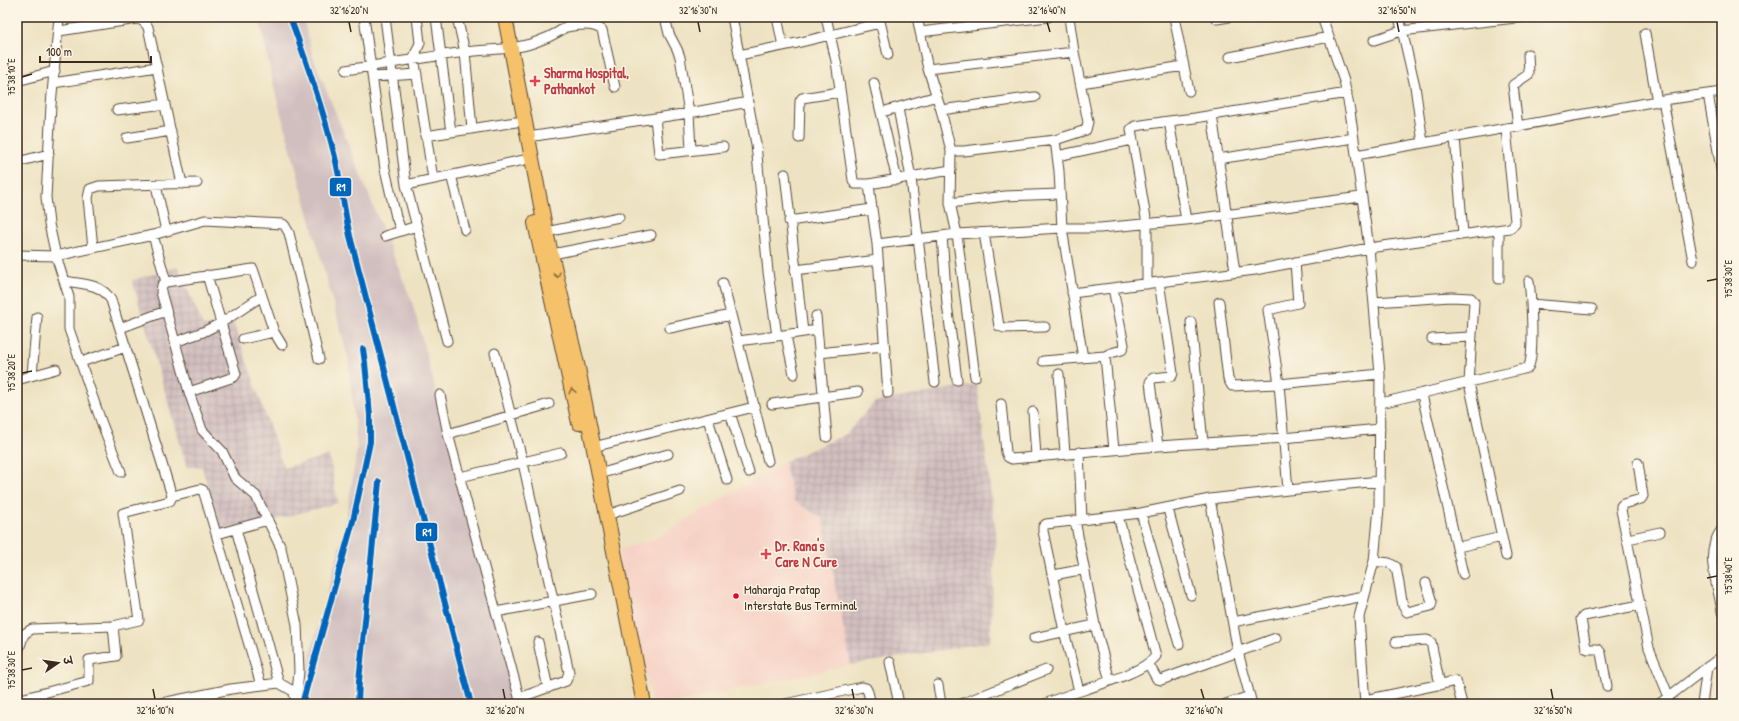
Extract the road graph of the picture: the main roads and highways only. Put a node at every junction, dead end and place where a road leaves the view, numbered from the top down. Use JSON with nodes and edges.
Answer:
{"nodes":[{"id":1,"x":496,"y":17,"type":"edge"},
{"id":2,"x":505,"y":17,"type":"edge"},
{"id":3,"x":507,"y":48,"type":"junction"},
{"id":4,"x":634,"y":704,"type":"edge"},
{"id":5,"x":644,"y":704,"type":"edge"}],
"edges":[{"from":1,"to":3,"type":"main road"},
{"from":2,"to":3,"type":"main road"},
{"from":4,"to":3,"type":"main road","one_way":true},
{"from":3,"to":5,"type":"main road","one_way":true}]}
